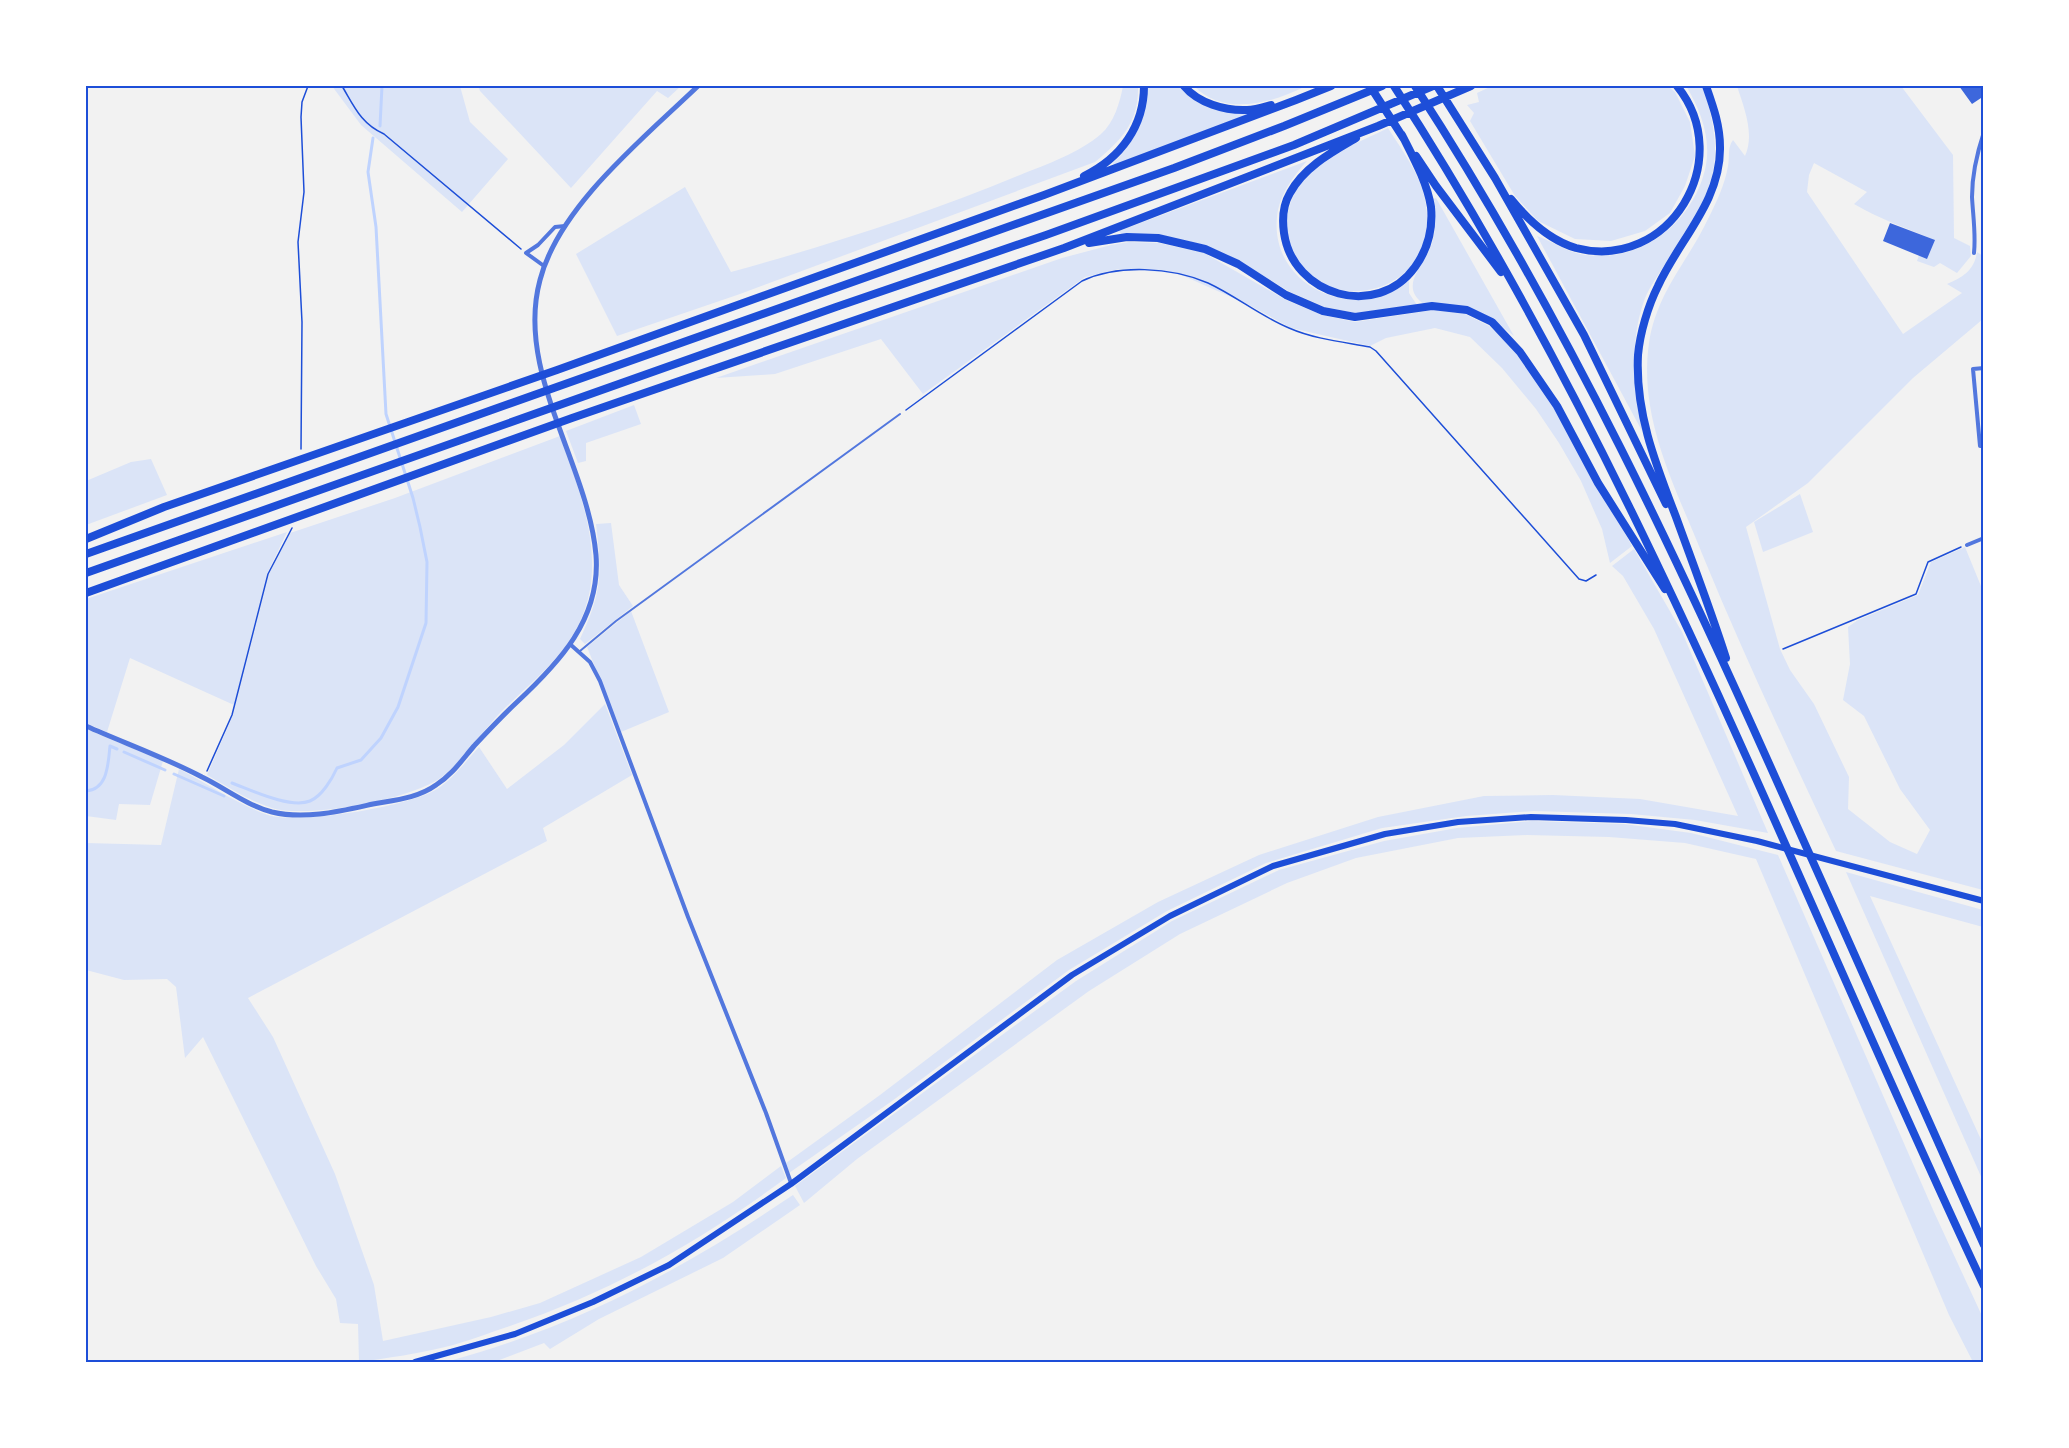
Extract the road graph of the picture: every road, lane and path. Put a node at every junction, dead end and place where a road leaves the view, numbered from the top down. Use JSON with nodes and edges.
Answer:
{"nodes":[{"id":1,"x":308,"y":86,"type":"edge"},
{"id":2,"x":342,"y":86,"type":"edge"},
{"id":3,"x":698,"y":86,"type":"edge"},
{"id":4,"x":1144,"y":86,"type":"edge"},
{"id":5,"x":1184,"y":86,"type":"edge"},
{"id":6,"x":1330,"y":86,"type":"edge"},
{"id":7,"x":1370,"y":86,"type":"edge"},
{"id":8,"x":1382,"y":86,"type":"edge"},
{"id":9,"x":1394,"y":86,"type":"edge"},
{"id":10,"x":1415,"y":86,"type":"edge"},
{"id":11,"x":1435,"y":86,"type":"edge"},
{"id":12,"x":1471,"y":86,"type":"edge"},
{"id":13,"x":1677,"y":86,"type":"edge"},
{"id":14,"x":1706,"y":86,"type":"edge"},
{"id":15,"x":1296,"y":100,"type":"junction"},
{"id":16,"x":1378,"y":126,"type":"junction"},
{"id":17,"x":1983,"y":132,"type":"edge"},
{"id":18,"x":1402,"y":135,"type":"junction"},
{"id":19,"x":1495,"y":178,"type":"junction"},
{"id":20,"x":1044,"y":195,"type":"junction"},
{"id":21,"x":565,"y":226,"type":"junction"},
{"id":22,"x":1064,"y":248,"type":"junction"},
{"id":23,"x":1974,"y":253,"type":"dead end"},
{"id":24,"x":526,"y":254,"type":"junction"},
{"id":25,"x":544,"y":266,"type":"junction"},
{"id":26,"x":1518,"y":295,"type":"junction"},
{"id":27,"x":1983,"y":368,"type":"edge"},
{"id":28,"x":900,"y":414,"type":"joint"},
{"id":29,"x":1983,"y":446,"type":"edge"},
{"id":30,"x":301,"y":452,"type":"dead end"},
{"id":31,"x":292,"y":527,"type":"dead end"},
{"id":32,"x":1983,"y":538,"type":"edge"},
{"id":33,"x":86,"y":539,"type":"edge"},
{"id":34,"x":1685,"y":544,"type":"junction"},
{"id":35,"x":1967,"y":545,"type":"joint"},
{"id":36,"x":86,"y":554,"type":"edge"},
{"id":37,"x":86,"y":573,"type":"edge"},
{"id":38,"x":1596,"y":575,"type":"dead end"},
{"id":39,"x":86,"y":593,"type":"edge"},
{"id":40,"x":1689,"y":628,"type":"junction"},
{"id":41,"x":571,"y":645,"type":"junction"},
{"id":42,"x":1783,"y":649,"type":"dead end"},
{"id":43,"x":579,"y":651,"type":"junction"},
{"id":44,"x":1738,"y":692,"type":"junction"},
{"id":45,"x":86,"y":726,"type":"edge"},
{"id":46,"x":204,"y":778,"type":"junction"},
{"id":47,"x":1983,"y":901,"type":"edge"},
{"id":48,"x":791,"y":1184,"type":"junction"},
{"id":49,"x":1983,"y":1245,"type":"edge"},
{"id":50,"x":1983,"y":1286,"type":"edge"},
{"id":51,"x":415,"y":1362,"type":"edge"}],
"edges":[{"from":1,"to":30,"type":"path"},
{"from":2,"to":24,"type":"path"},
{"from":3,"to":21,"type":"street"},
{"from":4,"to":20,"type":"highway"},
{"from":5,"to":15,"type":"highway"},
{"from":6,"to":15,"type":"highway"},
{"from":7,"to":18,"type":"highway"},
{"from":8,"to":36,"type":"highway"},
{"from":9,"to":26,"type":"highway"},
{"from":10,"to":44,"type":"highway"},
{"from":11,"to":19,"type":"highway"},
{"from":11,"to":37,"type":"highway"},
{"from":12,"to":16,"type":"highway"},
{"from":13,"to":19,"type":"highway"},
{"from":14,"to":34,"type":"highway"},
{"from":15,"to":20,"type":"highway"},
{"from":16,"to":18,"type":"highway"},
{"from":16,"to":22,"type":"highway"},
{"from":17,"to":23,"type":"street"},
{"from":18,"to":26,"type":"highway"},
{"from":19,"to":34,"type":"highway"},
{"from":20,"to":33,"type":"highway"},
{"from":21,"to":24,"type":"street"},
{"from":21,"to":25,"type":"street"},
{"from":22,"to":39,"type":"highway"},
{"from":22,"to":40,"type":"highway"},
{"from":24,"to":25,"type":"street"},
{"from":25,"to":41,"type":"street"},
{"from":26,"to":40,"type":"highway"},
{"from":27,"to":29,"type":"street"},
{"from":28,"to":38,"type":"path"},
{"from":28,"to":43,"type":"lane"},
{"from":31,"to":46,"type":"path"},
{"from":32,"to":35,"type":"street"},
{"from":34,"to":44,"type":"highway"},
{"from":35,"to":42,"type":"path"},
{"from":40,"to":50,"type":"highway"},
{"from":41,"to":43,"type":"street"},
{"from":41,"to":46,"type":"street"},
{"from":43,"to":48,"type":"street"},
{"from":44,"to":49,"type":"highway"},
{"from":45,"to":46,"type":"street"},
{"from":47,"to":48,"type":"main road"},
{"from":48,"to":51,"type":"main road"}]}
